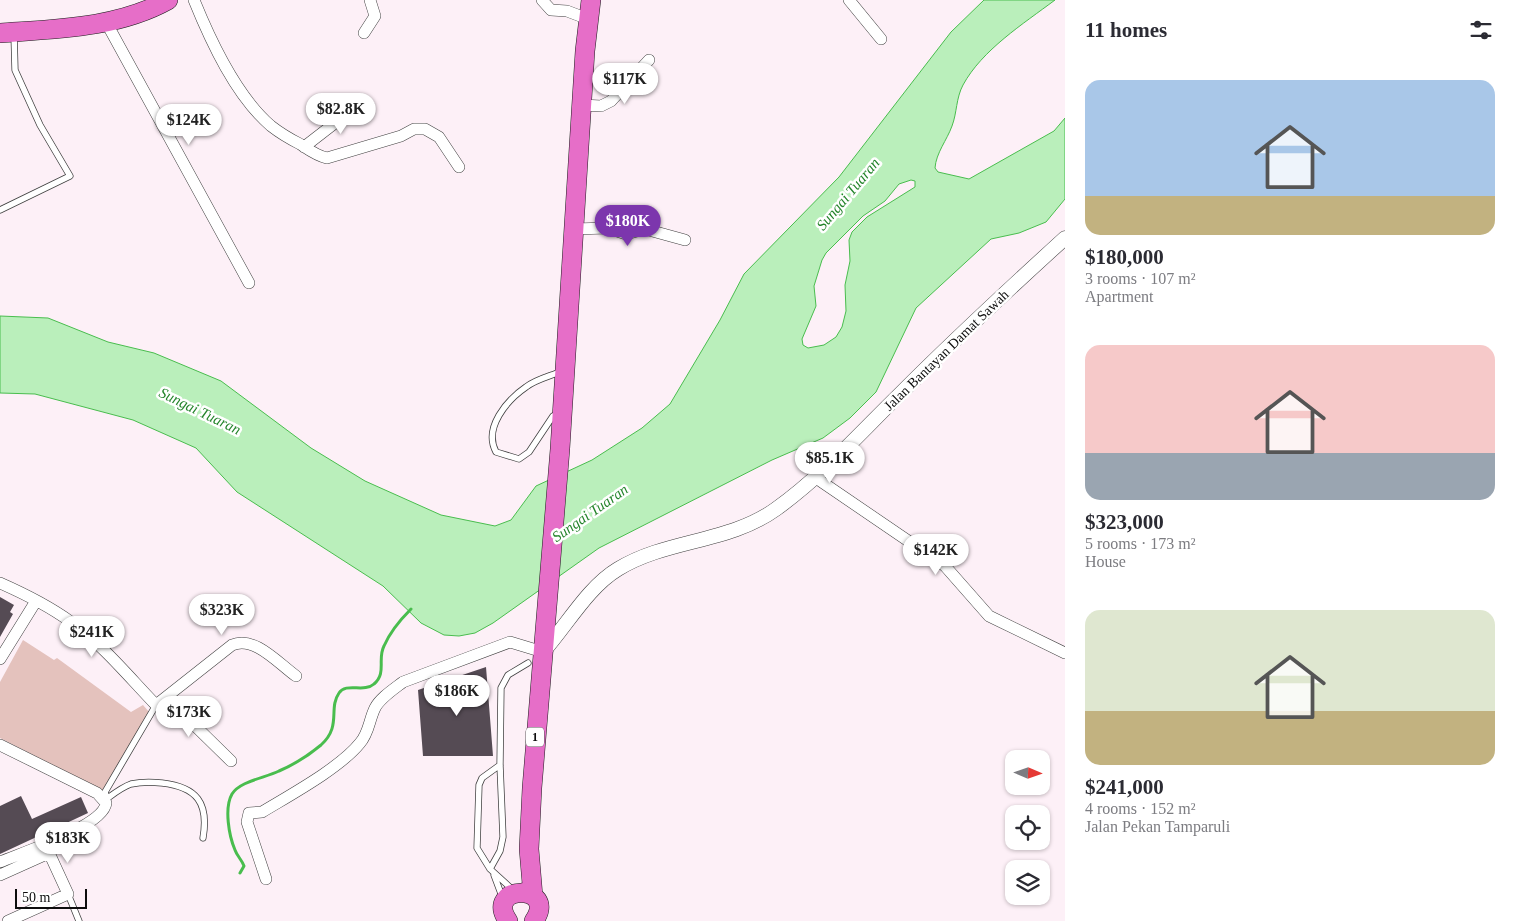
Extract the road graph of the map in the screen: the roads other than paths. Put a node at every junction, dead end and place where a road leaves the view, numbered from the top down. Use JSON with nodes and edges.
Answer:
{"nodes":[{"id":1,"x":168,"y":0,"type":"edge"},
{"id":2,"x":194,"y":0,"type":"edge"},
{"id":3,"x":370,"y":0,"type":"edge"},
{"id":4,"x":542,"y":0,"type":"edge"},
{"id":5,"x":590,"y":0,"type":"edge"},
{"id":6,"x":849,"y":0,"type":"edge"},
{"id":7,"x":588,"y":19,"type":"junction"},
{"id":8,"x":106,"y":22,"type":"junction"},
{"id":9,"x":7,"y":32,"type":"edge"},
{"id":10,"x":364,"y":33,"type":"dead end"},
{"id":11,"x":881,"y":39,"type":"dead end"},
{"id":12,"x":649,"y":60,"type":"dead end"},
{"id":13,"x":582,"y":105,"type":"junction"},
{"id":14,"x":369,"y":106,"type":"dead end"},
{"id":15,"x":304,"y":147,"type":"junction"},
{"id":16,"x":459,"y":167,"type":"dead end"},
{"id":17,"x":0,"y":210,"type":"edge"},
{"id":18,"x":574,"y":230,"type":"junction"},
{"id":19,"x":1065,"y":238,"type":"edge"},
{"id":20,"x":685,"y":240,"type":"dead end"},
{"id":21,"x":249,"y":283,"type":"dead end"},
{"id":22,"x":564,"y":370,"type":"junction"},
{"id":23,"x":562,"y":415,"type":"junction"},
{"id":24,"x":816,"y":478,"type":"junction"},
{"id":25,"x":0,"y":583,"type":"edge"},
{"id":26,"x":36,"y":601,"type":"junction"},
{"id":27,"x":1065,"y":653,"type":"edge"},
{"id":28,"x":536,"y":658,"type":"junction"},
{"id":29,"x":0,"y":660,"type":"edge"},
{"id":30,"x":296,"y":676,"type":"dead end"},
{"id":31,"x":168,"y":695,"type":"junction"},
{"id":32,"x":156,"y":704,"type":"junction"},
{"id":33,"x":0,"y":745,"type":"edge"},
{"id":34,"x":231,"y":761,"type":"dead end"},
{"id":35,"x":500,"y":765,"type":"junction"},
{"id":36,"x":103,"y":797,"type":"junction"},
{"id":37,"x":203,"y":838,"type":"dead end"},
{"id":38,"x":47,"y":848,"type":"junction"},
{"id":39,"x":0,"y":862,"type":"edge"},
{"id":40,"x":491,"y":871,"type":"junction"},
{"id":41,"x":0,"y":875,"type":"edge"},
{"id":42,"x":266,"y":879,"type":"dead end"},
{"id":43,"x":68,"y":894,"type":"junction"},
{"id":44,"x":516,"y":901,"type":"edge"},
{"id":45,"x":536,"y":920,"type":"edge"},
{"id":46,"x":8,"y":921,"type":"edge"},
{"id":47,"x":79,"y":921,"type":"edge"}],
"edges":[{"from":1,"to":8,"type":"highway"},
{"from":2,"to":15,"type":"street"},
{"from":3,"to":10,"type":"street"},
{"from":4,"to":7,"type":"street"},
{"from":5,"to":7,"type":"highway","number":"1"},
{"from":6,"to":11,"type":"street"},
{"from":7,"to":13,"type":"highway","number":"1"},
{"from":8,"to":9,"type":"highway"},
{"from":8,"to":21,"type":"street"},
{"from":9,"to":17,"type":"lane"},
{"from":12,"to":13,"type":"street"},
{"from":13,"to":18,"type":"highway","number":"1"},
{"from":14,"to":15,"type":"street"},
{"from":15,"to":16,"type":"street"},
{"from":18,"to":20,"type":"street"},
{"from":18,"to":22,"type":"highway","number":"1"},
{"from":19,"to":24,"type":"street","name":"Jalan Bantayan Damat Sawah"},
{"from":22,"to":23,"type":"highway","number":"1"},
{"from":22,"to":23,"type":"lane"},
{"from":23,"to":28,"type":"highway","number":"1"},
{"from":24,"to":27,"type":"street"},
{"from":24,"to":28,"type":"street","name":"Jalan Bantayan Damat Sawah"},
{"from":25,"to":26,"type":"street"},
{"from":26,"to":29,"type":"street"},
{"from":26,"to":32,"type":"street"},
{"from":28,"to":35,"type":"lane"},
{"from":28,"to":42,"type":"street"},
{"from":28,"to":44,"type":"highway","number":"1"},
{"from":30,"to":31,"type":"street"},
{"from":31,"to":32,"type":"street"},
{"from":31,"to":34,"type":"street"},
{"from":32,"to":36,"type":"lane"},
{"from":33,"to":36,"type":"street"},
{"from":35,"to":40,"type":"lane"},
{"from":35,"to":40,"type":"lane"},
{"from":36,"to":37,"type":"lane"},
{"from":36,"to":38,"type":"street"},
{"from":38,"to":39,"type":"street"},
{"from":38,"to":41,"type":"street"},
{"from":38,"to":43,"type":"street"},
{"from":40,"to":44,"type":"lane"},
{"from":40,"to":44,"type":"lane"},
{"from":43,"to":46,"type":"street"},
{"from":43,"to":47,"type":"lane"},
{"from":44,"to":45,"type":"highway","number":"1"}]}
